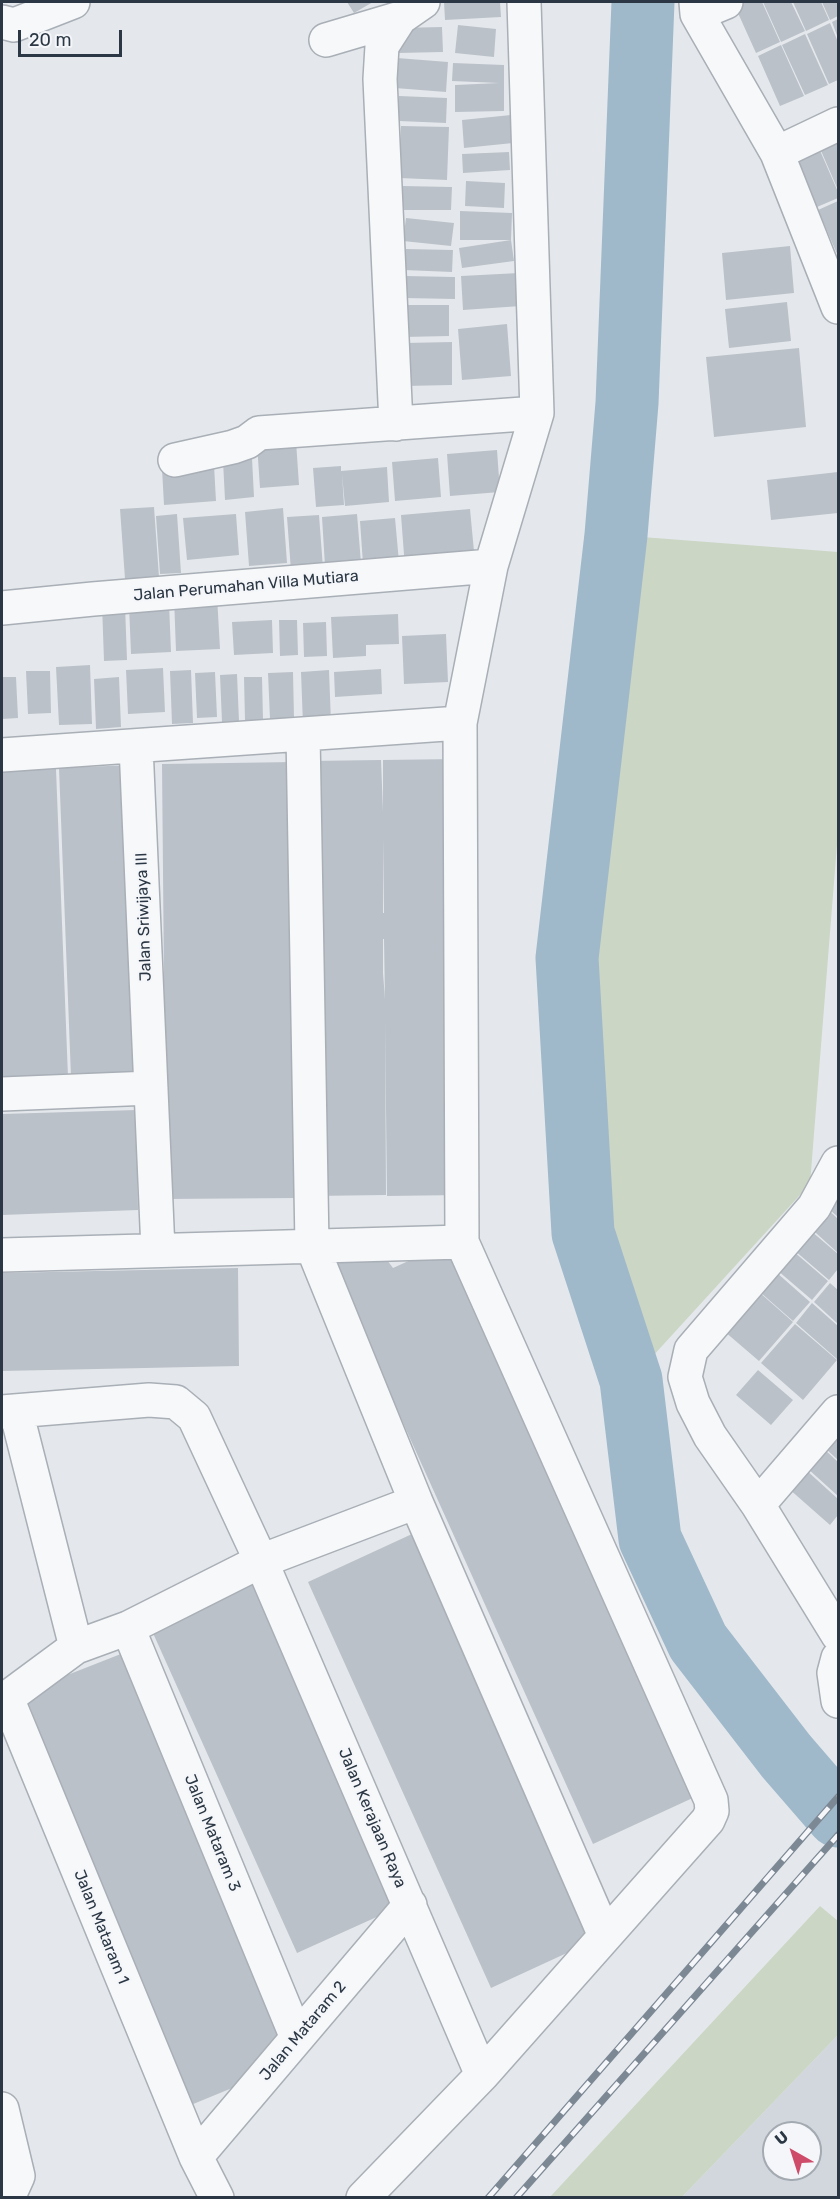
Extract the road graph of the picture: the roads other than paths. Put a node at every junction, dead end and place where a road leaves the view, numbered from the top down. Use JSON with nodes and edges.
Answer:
{"nodes":[{"id":1,"x":73,"y":2,"type":"edge"},
{"id":2,"x":524,"y":2,"type":"edge"},
{"id":3,"x":726,"y":2,"type":"edge"},
{"id":4,"x":697,"y":8,"type":"edge"},
{"id":5,"x":412,"y":10,"type":"edge"},
{"id":6,"x":6,"y":16,"type":"edge"},
{"id":7,"x":326,"y":40,"type":"dead end"},
{"id":8,"x":838,"y":124,"type":"edge"},
{"id":9,"x":777,"y":153,"type":"junction"},
{"id":10,"x":836,"y":296,"type":"edge"},
{"id":11,"x":537,"y":412,"type":"junction"},
{"id":12,"x":396,"y":424,"type":"junction"},
{"id":13,"x":175,"y":460,"type":"dead end"},
{"id":14,"x":491,"y":566,"type":"junction"},
{"id":15,"x":2,"y":608,"type":"edge"},
{"id":16,"x":460,"y":723,"type":"junction"},
{"id":17,"x":303,"y":734,"type":"junction"},
{"id":18,"x":136,"y":746,"type":"junction"},
{"id":19,"x":2,"y":755,"type":"edge"},
{"id":20,"x":151,"y":1088,"type":"junction"},
{"id":21,"x":2,"y":1094,"type":"edge"},
{"id":22,"x":838,"y":1163,"type":"edge"},
{"id":23,"x":462,"y":1242,"type":"junction"},
{"id":24,"x":312,"y":1246,"type":"junction"},
{"id":25,"x":158,"y":1250,"type":"junction"},
{"id":26,"x":2,"y":1255,"type":"edge"},
{"id":27,"x":9,"y":1412,"type":"edge"},
{"id":28,"x":838,"y":1413,"type":"edge"},
{"id":29,"x":416,"y":1502,"type":"junction"},
{"id":30,"x":758,"y":1505,"type":"junction"},
{"id":31,"x":261,"y":1561,"type":"junction"},
{"id":32,"x":128,"y":1628,"type":"junction"},
{"id":33,"x":838,"y":1635,"type":"edge"},
{"id":34,"x":76,"y":1647,"type":"junction"},
{"id":35,"x":838,"y":1658,"type":"edge"},
{"id":36,"x":4,"y":1698,"type":"edge"},
{"id":37,"x":838,"y":1701,"type":"edge"},
{"id":38,"x":410,"y":1905,"type":"junction"},
{"id":39,"x":605,"y":1936,"type":"junction"},
{"id":40,"x":297,"y":2038,"type":"junction"},
{"id":41,"x":482,"y":2075,"type":"junction"},
{"id":42,"x":2,"y":2109,"type":"edge"},
{"id":43,"x":196,"y":2157,"type":"junction"},
{"id":44,"x":8,"y":2198,"type":"edge"},
{"id":45,"x":217,"y":2198,"type":"edge"},
{"id":46,"x":363,"y":2198,"type":"edge"}],
"edges":[{"from":1,"to":6,"type":"street"},
{"from":2,"to":11,"type":"street"},
{"from":3,"to":4,"type":"street"},
{"from":4,"to":9,"type":"street"},
{"from":5,"to":7,"type":"street"},
{"from":5,"to":12,"type":"street"},
{"from":8,"to":9,"type":"street"},
{"from":9,"to":10,"type":"street"},
{"from":11,"to":12,"type":"street"},
{"from":11,"to":14,"type":"street"},
{"from":12,"to":13,"type":"street"},
{"from":14,"to":15,"type":"street","name":"Jalan Perumahan Villa Mutiara"},
{"from":14,"to":16,"type":"street"},
{"from":16,"to":17,"type":"street"},
{"from":16,"to":23,"type":"street"},
{"from":17,"to":18,"type":"street"},
{"from":17,"to":24,"type":"street"},
{"from":18,"to":19,"type":"street"},
{"from":18,"to":20,"type":"street","name":"Jalan Sriwijaya III"},
{"from":20,"to":21,"type":"street"},
{"from":20,"to":25,"type":"street","name":"Jalan Sriwijaya III"},
{"from":22,"to":30,"type":"street"},
{"from":23,"to":24,"type":"street"},
{"from":23,"to":39,"type":"street"},
{"from":24,"to":25,"type":"street"},
{"from":24,"to":29,"type":"street"},
{"from":25,"to":26,"type":"street"},
{"from":27,"to":31,"type":"street","name":"Jalan Kerajaan Raya"},
{"from":27,"to":34,"type":"street"},
{"from":28,"to":30,"type":"street"},
{"from":29,"to":31,"type":"street"},
{"from":29,"to":39,"type":"street"},
{"from":30,"to":33,"type":"street"},
{"from":31,"to":32,"type":"street"},
{"from":31,"to":38,"type":"street","name":"Jalan Kerajaan Raya"},
{"from":32,"to":34,"type":"street"},
{"from":32,"to":40,"type":"street","name":"Jalan Mataram 3"},
{"from":34,"to":36,"type":"street"},
{"from":35,"to":37,"type":"street"},
{"from":36,"to":43,"type":"street","name":"Jalan Mataram 1"},
{"from":38,"to":40,"type":"street","name":"Jalan Mataram 2"},
{"from":38,"to":41,"type":"street","name":"Jalan Kerajaan Raya"},
{"from":39,"to":41,"type":"street"},
{"from":40,"to":43,"type":"street","name":"Jalan Mataram 2"},
{"from":41,"to":46,"type":"street"},
{"from":42,"to":44,"type":"street"},
{"from":43,"to":45,"type":"street","name":"Jalan Mataram 1"}]}
